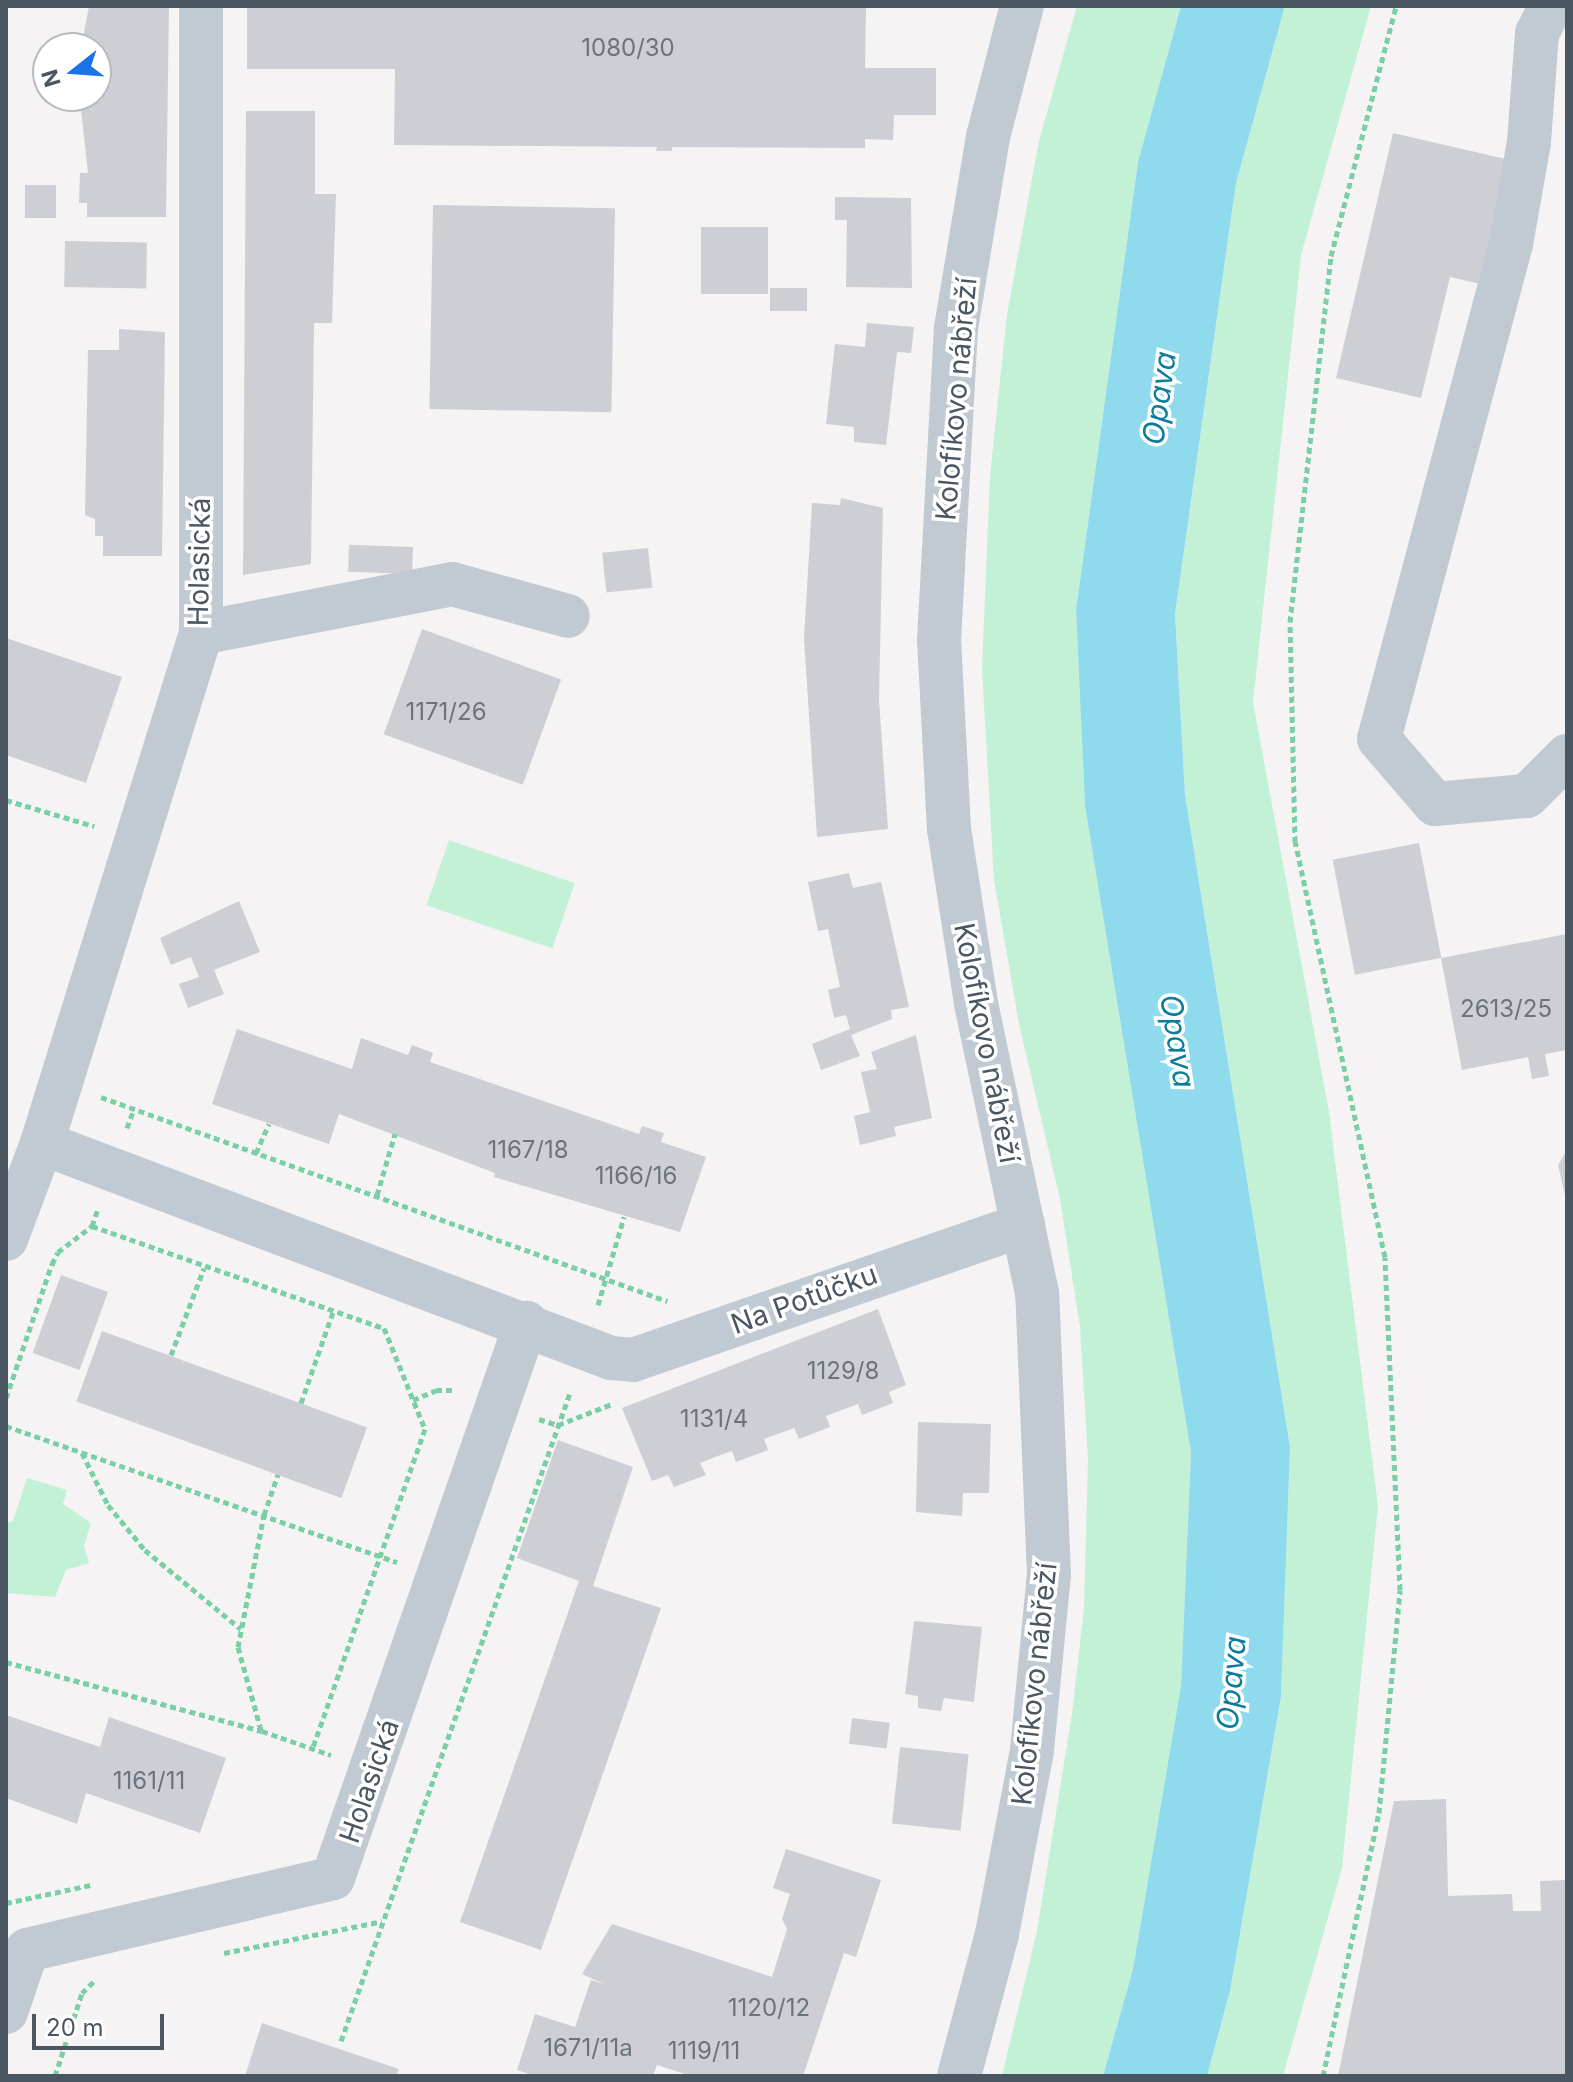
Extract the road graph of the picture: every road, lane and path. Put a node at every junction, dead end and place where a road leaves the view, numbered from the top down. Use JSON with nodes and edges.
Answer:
{"nodes":[{"id":1,"x":201,"y":6,"type":"edge"},
{"id":2,"x":1022,"y":6,"type":"edge"},
{"id":3,"x":1396,"y":6,"type":"edge"},
{"id":4,"x":1551,"y":6,"type":"edge"},
{"id":5,"x":568,"y":616,"type":"dead end"},
{"id":6,"x":201,"y":633,"type":"junction"},
{"id":7,"x":1567,"y":756,"type":"edge"},
{"id":8,"x":6,"y":800,"type":"edge"},
{"id":9,"x":137,"y":839,"type":"junction"},
{"id":10,"x":61,"y":1082,"type":"junction"},
{"id":11,"x":269,"y":1124,"type":"dead end"},
{"id":12,"x":395,"y":1134,"type":"dead end"},
{"id":13,"x":42,"y":1143,"type":"junction"},
{"id":14,"x":256,"y":1153,"type":"junction"},
{"id":15,"x":377,"y":1195,"type":"junction"},
{"id":16,"x":624,"y":1217,"type":"dead end"},
{"id":17,"x":1023,"y":1225,"type":"junction"},
{"id":18,"x":6,"y":1239,"type":"edge"},
{"id":19,"x":204,"y":1268,"type":"junction"},
{"id":20,"x":605,"y":1279,"type":"junction"},
{"id":21,"x":333,"y":1312,"type":"junction"},
{"id":22,"x":526,"y":1323,"type":"junction"},
{"id":23,"x":732,"y":1325,"type":"junction"},
{"id":24,"x":585,"y":1350,"type":"junction"},
{"id":25,"x":171,"y":1355,"type":"dead end"},
{"id":26,"x":6,"y":1398,"type":"edge"},
{"id":27,"x":301,"y":1403,"type":"dead end"},
{"id":28,"x":6,"y":1426,"type":"edge"},
{"id":29,"x":82,"y":1453,"type":"junction"},
{"id":30,"x":278,"y":1474,"type":"dead end"},
{"id":31,"x":264,"y":1515,"type":"junction"},
{"id":32,"x":382,"y":1556,"type":"junction"},
{"id":33,"x":440,"y":1577,"type":"junction"},
{"id":34,"x":241,"y":1629,"type":"junction"},
{"id":35,"x":6,"y":1662,"type":"edge"},
{"id":36,"x":262,"y":1731,"type":"junction"},
{"id":37,"x":312,"y":1749,"type":"junction"},
{"id":38,"x":374,"y":1769,"type":"junction"},
{"id":39,"x":106,"y":1882,"type":"dead end"},
{"id":40,"x":6,"y":1903,"type":"edge"},
{"id":41,"x":383,"y":1921,"type":"junction"},
{"id":42,"x":16,"y":1946,"type":"edge"},
{"id":43,"x":208,"y":1957,"type":"dead end"},
{"id":44,"x":99,"y":1979,"type":"dead end"},
{"id":45,"x":6,"y":2012,"type":"edge"},
{"id":46,"x":341,"y":2041,"type":"dead end"},
{"id":47,"x":55,"y":2076,"type":"edge"},
{"id":48,"x":959,"y":2076,"type":"edge"},
{"id":49,"x":1323,"y":2076,"type":"edge"}],
"edges":[{"from":1,"to":6,"type":"street","name":"Holasická"},
{"from":2,"to":17,"type":"street","name":"Kolofíkovo nábřeží"},
{"from":3,"to":49,"type":"path"},
{"from":4,"to":7,"type":"street"},
{"from":5,"to":6,"type":"street"},
{"from":6,"to":9,"type":"street","name":"Holasická"},
{"from":8,"to":9,"type":"path"},
{"from":9,"to":10,"type":"street","name":"Holasická"},
{"from":10,"to":13,"type":"street","name":"Holasická"},
{"from":10,"to":14,"type":"path"},
{"from":11,"to":14,"type":"path"},
{"from":12,"to":15,"type":"path"},
{"from":13,"to":18,"type":"street","name":"Holasická"},
{"from":13,"to":22,"type":"street"},
{"from":14,"to":15,"type":"path"},
{"from":15,"to":20,"type":"path"},
{"from":16,"to":20,"type":"path"},
{"from":17,"to":23,"type":"street","name":"Na Potůčku"},
{"from":17,"to":48,"type":"street","name":"Kolofíkovo nábřeží"},
{"from":19,"to":21,"type":"path"},
{"from":19,"to":25,"type":"path"},
{"from":19,"to":26,"type":"path"},
{"from":20,"to":23,"type":"path"},
{"from":20,"to":24,"type":"path"},
{"from":21,"to":27,"type":"path"},
{"from":21,"to":32,"type":"path"},
{"from":22,"to":24,"type":"street"},
{"from":22,"to":33,"type":"street","name":"Holasická"},
{"from":23,"to":24,"type":"street","name":"Na Potůčku"},
{"from":24,"to":41,"type":"path"},
{"from":28,"to":29,"type":"path"},
{"from":29,"to":31,"type":"path"},
{"from":29,"to":34,"type":"path"},
{"from":30,"to":31,"type":"path"},
{"from":31,"to":32,"type":"path"},
{"from":31,"to":34,"type":"path"},
{"from":32,"to":33,"type":"path"},
{"from":32,"to":37,"type":"path"},
{"from":33,"to":38,"type":"street","name":"Holasická"},
{"from":34,"to":36,"type":"path"},
{"from":35,"to":36,"type":"path"},
{"from":36,"to":37,"type":"path"},
{"from":37,"to":38,"type":"path"},
{"from":38,"to":42,"type":"street","name":"Holasická"},
{"from":39,"to":40,"type":"path"},
{"from":41,"to":43,"type":"path"},
{"from":41,"to":46,"type":"path"},
{"from":42,"to":45,"type":"street","name":"Holasická"},
{"from":44,"to":47,"type":"path"}]}
